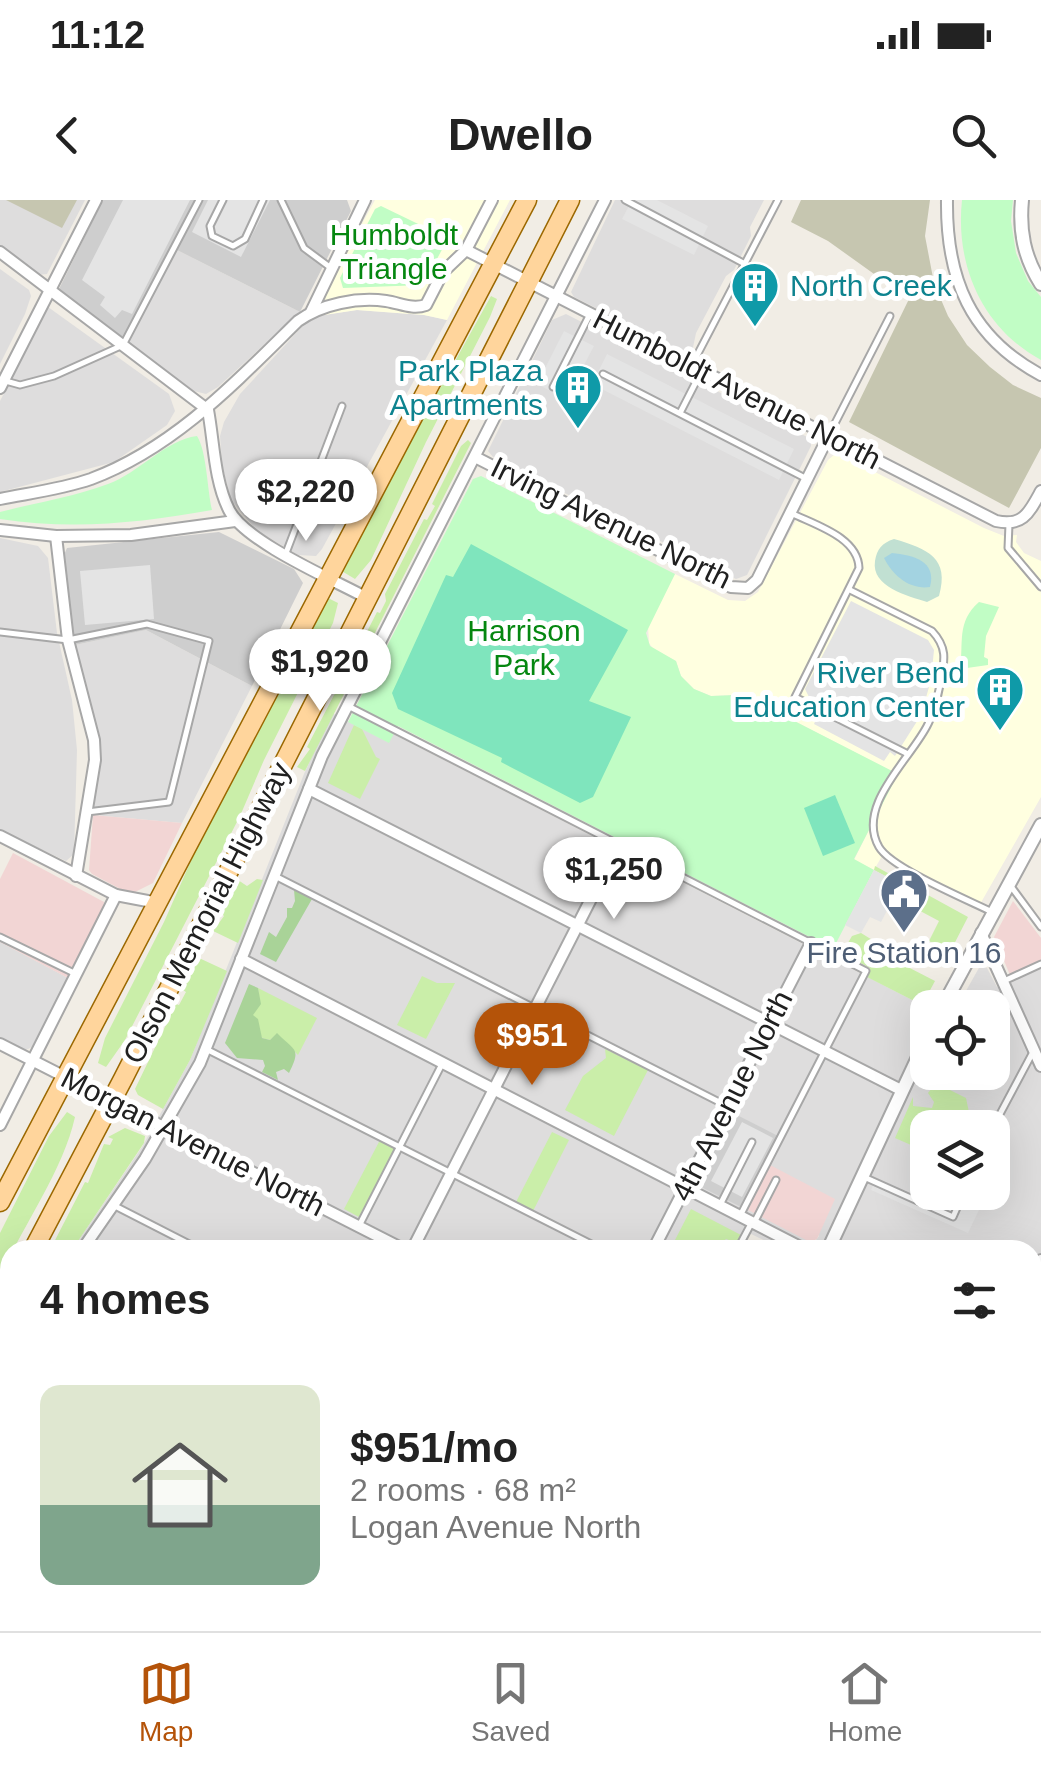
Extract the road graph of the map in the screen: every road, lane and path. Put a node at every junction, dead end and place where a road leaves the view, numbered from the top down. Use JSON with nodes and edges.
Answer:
{"nodes":[{"id":1,"x":96,"y":200,"type":"edge"},
{"id":2,"x":199,"y":200,"type":"edge"},
{"id":3,"x":223,"y":200,"type":"edge"},
{"id":4,"x":263,"y":200,"type":"edge"},
{"id":5,"x":281,"y":200,"type":"edge"},
{"id":6,"x":365,"y":200,"type":"edge"},
{"id":7,"x":492,"y":200,"type":"edge"},
{"id":8,"x":526,"y":200,"type":"edge"},
{"id":9,"x":570,"y":200,"type":"edge"},
{"id":10,"x":604,"y":200,"type":"edge"},
{"id":11,"x":625,"y":200,"type":"edge"},
{"id":12,"x":778,"y":200,"type":"edge"},
{"id":13,"x":947,"y":200,"type":"edge"},
{"id":14,"x":1022,"y":200,"type":"edge"},
{"id":15,"x":466,"y":250,"type":"junction"},
{"id":16,"x":0,"y":252,"type":"edge"},
{"id":17,"x":745,"y":264,"type":"junction"},
{"id":18,"x":493,"y":266,"type":"junction"},
{"id":19,"x":332,"y":268,"type":"junction"},
{"id":20,"x":529,"y":282,"type":"junction"},
{"id":21,"x":1041,"y":284,"type":"edge"},
{"id":22,"x":50,"y":292,"type":"junction"},
{"id":23,"x":556,"y":296,"type":"junction"},
{"id":24,"x":311,"y":312,"type":"junction"},
{"id":25,"x":590,"y":314,"type":"junction"},
{"id":26,"x":890,"y":316,"type":"dead end"},
{"id":27,"x":123,"y":346,"type":"junction"},
{"id":28,"x":696,"y":368,"type":"junction"},
{"id":29,"x":603,"y":374,"type":"dead end"},
{"id":30,"x":1041,"y":375,"type":"edge"},
{"id":31,"x":1,"y":383,"type":"edge"},
{"id":32,"x":554,"y":388,"type":"dead end"},
{"id":33,"x":342,"y":406,"type":"dead end"},
{"id":34,"x":208,"y":410,"type":"junction"},
{"id":35,"x":680,"y":414,"type":"junction"},
{"id":36,"x":829,"y":436,"type":"junction"},
{"id":37,"x":474,"y":457,"type":"junction"},
{"id":38,"x":808,"y":479,"type":"junction"},
{"id":39,"x":1041,"y":491,"type":"edge"},
{"id":40,"x":0,"y":499,"type":"edge"},
{"id":41,"x":791,"y":513,"type":"junction"},
{"id":42,"x":235,"y":521,"type":"junction"},
{"id":43,"x":1009,"y":524,"type":"junction"},
{"id":44,"x":0,"y":530,"type":"edge"},
{"id":45,"x":56,"y":536,"type":"junction"},
{"id":46,"x":285,"y":555,"type":"junction"},
{"id":47,"x":326,"y":576,"type":"junction"},
{"id":48,"x":1041,"y":587,"type":"edge"},
{"id":49,"x":850,"y":590,"type":"junction"},
{"id":50,"x":367,"y":598,"type":"junction"},
{"id":51,"x":0,"y":634,"type":"edge"},
{"id":52,"x":68,"y":640,"type":"junction"},
{"id":53,"x":347,"y":705,"type":"junction"},
{"id":54,"x":908,"y":754,"type":"junction"},
{"id":55,"x":309,"y":789,"type":"junction"},
{"id":56,"x":87,"y":812,"type":"junction"},
{"id":57,"x":1041,"y":825,"type":"edge"},
{"id":58,"x":0,"y":836,"type":"edge"},
{"id":59,"x":619,"y":844,"type":"junction"},
{"id":60,"x":76,"y":876,"type":"junction"},
{"id":61,"x":274,"y":876,"type":"junction"},
{"id":62,"x":1008,"y":883,"type":"junction"},
{"id":63,"x":116,"y":896,"type":"junction"},
{"id":64,"x":158,"y":904,"type":"junction"},
{"id":65,"x":992,"y":912,"type":"junction"},
{"id":66,"x":577,"y":926,"type":"junction"},
{"id":67,"x":1041,"y":928,"type":"edge"},
{"id":68,"x":981,"y":932,"type":"junction"},
{"id":69,"x":0,"y":937,"type":"edge"},
{"id":70,"x":811,"y":943,"type":"junction"},
{"id":71,"x":241,"y":959,"type":"junction"},
{"id":72,"x":1041,"y":964,"type":"edge"},
{"id":73,"x":76,"y":975,"type":"junction"},
{"id":74,"x":1004,"y":980,"type":"junction"},
{"id":75,"x":951,"y":990,"type":"edge"},
{"id":76,"x":535,"y":1008,"type":"junction"},
{"id":77,"x":769,"y":1024,"type":"junction"},
{"id":78,"x":0,"y":1044,"type":"edge"},
{"id":79,"x":206,"y":1048,"type":"junction"},
{"id":80,"x":1034,"y":1050,"type":"junction"},
{"id":81,"x":824,"y":1052,"type":"junction"},
{"id":82,"x":33,"y":1061,"type":"junction"},
{"id":83,"x":442,"y":1063,"type":"junction"},
{"id":84,"x":1041,"y":1066,"type":"edge"},
{"id":85,"x":910,"y":1072,"type":"edge"},
{"id":86,"x":65,"y":1077,"type":"junction"},
{"id":87,"x":492,"y":1090,"type":"junction"},
{"id":88,"x":901,"y":1090,"type":"junction"},
{"id":89,"x":110,"y":1100,"type":"junction"},
{"id":90,"x":726,"y":1106,"type":"junction"},
{"id":91,"x":1002,"y":1110,"type":"edge"},
{"id":92,"x":0,"y":1125,"type":"edge"},
{"id":93,"x":164,"y":1128,"type":"junction"},
{"id":94,"x":752,"y":1142,"type":"dead end"},
{"id":95,"x":400,"y":1146,"type":"junction"},
{"id":96,"x":450,"y":1172,"type":"junction"},
{"id":97,"x":861,"y":1176,"type":"junction"},
{"id":98,"x":776,"y":1180,"type":"dead end"},
{"id":99,"x":684,"y":1188,"type":"junction"},
{"id":100,"x":910,"y":1198,"type":"edge"},
{"id":101,"x":0,"y":1202,"type":"edge"},
{"id":102,"x":112,"y":1204,"type":"junction"},
{"id":103,"x":720,"y":1206,"type":"junction"},
{"id":104,"x":740,"y":1216,"type":"junction"},
{"id":105,"x":753,"y":1223,"type":"junction"},
{"id":106,"x":359,"y":1226,"type":"junction"},
{"id":107,"x":38,"y":1240,"type":"edge"},
{"id":108,"x":89,"y":1240,"type":"edge"},
{"id":109,"x":182,"y":1240,"type":"edge"},
{"id":110,"x":388,"y":1240,"type":"edge"},
{"id":111,"x":413,"y":1240,"type":"edge"},
{"id":112,"x":583,"y":1240,"type":"edge"},
{"id":113,"x":658,"y":1240,"type":"edge"},
{"id":114,"x":744,"y":1240,"type":"edge"},
{"id":115,"x":786,"y":1240,"type":"edge"},
{"id":116,"x":832,"y":1240,"type":"edge"}],
"edges":[{"from":1,"to":22,"type":"street"},
{"from":2,"to":27,"type":"lane"},
{"from":3,"to":4,"type":"lane"},
{"from":5,"to":19,"type":"lane"},
{"from":6,"to":19,"type":"street"},
{"from":7,"to":15,"type":"street"},
{"from":8,"to":18,"type":"main road","name":"Olson Memorial Highway"},
{"from":9,"to":20,"type":"main road","name":"Olson Memorial Highway"},
{"from":10,"to":23,"type":"street"},
{"from":11,"to":17,"type":"lane"},
{"from":12,"to":17,"type":"lane"},
{"from":13,"to":30,"type":"street"},
{"from":14,"to":21,"type":"street"},
{"from":15,"to":18,"type":"street","name":"Humboldt Avenue North"},
{"from":15,"to":24,"type":"street"},
{"from":16,"to":22,"type":"street"},
{"from":17,"to":28,"type":"lane"},
{"from":18,"to":20,"type":"street","name":"Humboldt Avenue North"},
{"from":18,"to":47,"type":"main road","name":"Olson Memorial Highway"},
{"from":19,"to":24,"type":"street"},
{"from":20,"to":23,"type":"street","name":"Humboldt Avenue North"},
{"from":20,"to":50,"type":"main road","name":"Olson Memorial Highway"},
{"from":22,"to":27,"type":"street"},
{"from":22,"to":31,"type":"street"},
{"from":23,"to":25,"type":"street","name":"Humboldt Avenue North"},
{"from":23,"to":37,"type":"street"},
{"from":24,"to":34,"type":"street"},
{"from":25,"to":28,"type":"street","name":"Humboldt Avenue North"},
{"from":25,"to":32,"type":"lane"},
{"from":26,"to":36,"type":"lane"},
{"from":27,"to":31,"type":"lane"},
{"from":27,"to":34,"type":"street"},
{"from":28,"to":35,"type":"lane"},
{"from":28,"to":36,"type":"street","name":"Humboldt Avenue North"},
{"from":29,"to":35,"type":"lane"},
{"from":33,"to":46,"type":"lane"},
{"from":34,"to":40,"type":"street"},
{"from":34,"to":42,"type":"street"},
{"from":35,"to":38,"type":"lane"},
{"from":36,"to":38,"type":"street"},
{"from":36,"to":43,"type":"street","name":"Humboldt Avenue North"},
{"from":37,"to":41,"type":"street","name":"Irving Avenue North"},
{"from":37,"to":53,"type":"street"},
{"from":38,"to":41,"type":"street"},
{"from":39,"to":43,"type":"street"},
{"from":41,"to":49,"type":"lane"},
{"from":42,"to":45,"type":"street"},
{"from":42,"to":46,"type":"street"},
{"from":43,"to":48,"type":"lane"},
{"from":44,"to":45,"type":"street"},
{"from":45,"to":52,"type":"street"},
{"from":46,"to":47,"type":"street"},
{"from":47,"to":50,"type":"street"},
{"from":47,"to":64,"type":"main road","name":"Olson Memorial Highway"},
{"from":49,"to":54,"type":"lane"},
{"from":49,"to":54,"type":"lane"},
{"from":50,"to":89,"type":"main road","name":"Olson Memorial Highway"},
{"from":51,"to":52,"type":"lane"},
{"from":52,"to":56,"type":"street"},
{"from":52,"to":56,"type":"lane"},
{"from":53,"to":55,"type":"street"},
{"from":53,"to":59,"type":"lane"},
{"from":54,"to":65,"type":"lane"},
{"from":55,"to":61,"type":"street"},
{"from":55,"to":66,"type":"street"},
{"from":56,"to":60,"type":"street"},
{"from":57,"to":62,"type":"street"},
{"from":58,"to":60,"type":"street"},
{"from":59,"to":66,"type":"street"},
{"from":59,"to":70,"type":"lane"},
{"from":60,"to":63,"type":"street"},
{"from":61,"to":71,"type":"street"},
{"from":61,"to":76,"type":"lane"},
{"from":62,"to":65,"type":"street"},
{"from":62,"to":67,"type":"lane"},
{"from":63,"to":64,"type":"street"},
{"from":63,"to":73,"type":"street"},
{"from":64,"to":86,"type":"main road","name":"Olson Memorial Highway"},
{"from":65,"to":68,"type":"street"},
{"from":66,"to":76,"type":"street"},
{"from":66,"to":77,"type":"street"},
{"from":68,"to":74,"type":"street"},
{"from":68,"to":75,"type":"street"},
{"from":69,"to":73,"type":"lane"},
{"from":70,"to":77,"type":"street","name":"4th Avenue North"},
{"from":70,"to":81,"type":"lane"},
{"from":71,"to":79,"type":"street"},
{"from":71,"to":83,"type":"street"},
{"from":72,"to":74,"type":"lane"},
{"from":73,"to":82,"type":"street"},
{"from":74,"to":80,"type":"street"},
{"from":76,"to":87,"type":"street"},
{"from":76,"to":90,"type":"lane"},
{"from":77,"to":81,"type":"street"},
{"from":77,"to":90,"type":"street","name":"4th Avenue North"},
{"from":78,"to":82,"type":"street","name":"Morgan Avenue North"},
{"from":79,"to":93,"type":"street"},
{"from":79,"to":95,"type":"lane"},
{"from":80,"to":84,"type":"street"},
{"from":80,"to":91,"type":"lane"},
{"from":81,"to":88,"type":"street"},
{"from":81,"to":104,"type":"lane"},
{"from":82,"to":86,"type":"street","name":"Morgan Avenue North"},
{"from":82,"to":92,"type":"street"},
{"from":83,"to":87,"type":"street"},
{"from":83,"to":95,"type":"lane"},
{"from":85,"to":88,"type":"street"},
{"from":86,"to":89,"type":"street","name":"Morgan Avenue North"},
{"from":86,"to":101,"type":"main road","name":"Olson Memorial Highway"},
{"from":87,"to":96,"type":"street"},
{"from":87,"to":99,"type":"street"},
{"from":88,"to":97,"type":"street"},
{"from":89,"to":93,"type":"street","name":"Morgan Avenue North"},
{"from":89,"to":107,"type":"main road","name":"Olson Memorial Highway"},
{"from":90,"to":99,"type":"street","name":"4th Avenue North"},
{"from":93,"to":102,"type":"street"},
{"from":93,"to":106,"type":"street","name":"Morgan Avenue North"},
{"from":94,"to":103,"type":"lane"},
{"from":95,"to":96,"type":"lane"},
{"from":95,"to":106,"type":"lane"},
{"from":96,"to":111,"type":"street"},
{"from":96,"to":112,"type":"lane"},
{"from":97,"to":100,"type":"lane"},
{"from":97,"to":116,"type":"street"},
{"from":98,"to":105,"type":"lane"},
{"from":99,"to":103,"type":"street"},
{"from":99,"to":113,"type":"street","name":"4th Avenue North"},
{"from":102,"to":108,"type":"street"},
{"from":102,"to":109,"type":"lane"},
{"from":103,"to":104,"type":"street"},
{"from":104,"to":105,"type":"street"},
{"from":105,"to":114,"type":"lane"},
{"from":105,"to":115,"type":"street"},
{"from":106,"to":110,"type":"street","name":"Morgan Avenue North"}]}
